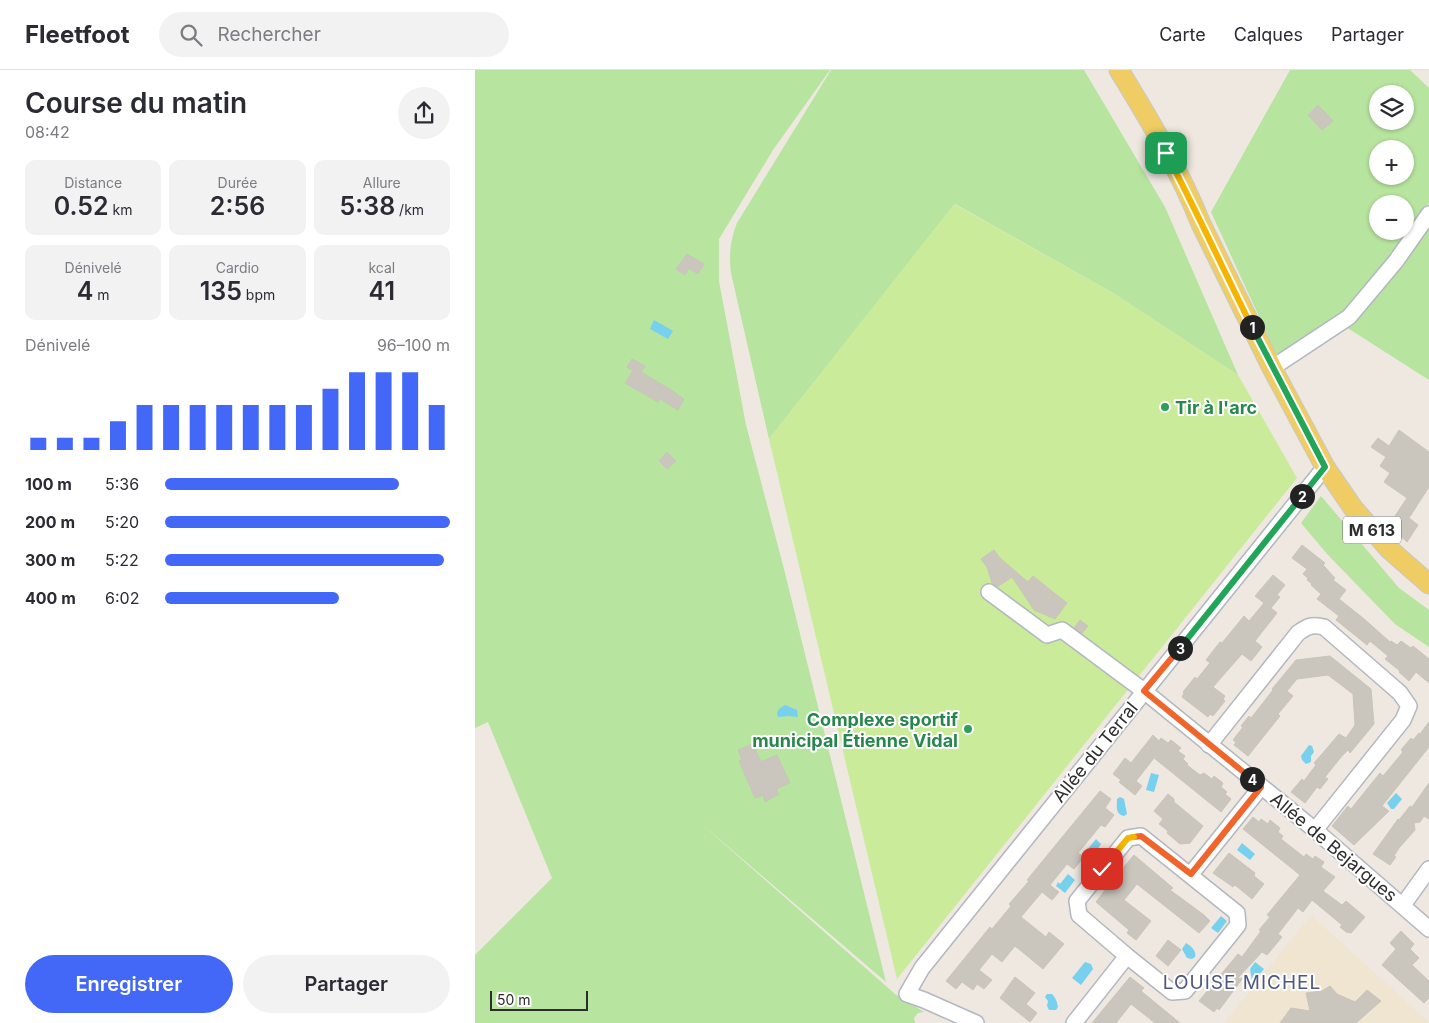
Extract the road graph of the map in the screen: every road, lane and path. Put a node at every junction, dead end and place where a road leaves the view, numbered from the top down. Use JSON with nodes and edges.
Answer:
{"nodes":[{"id":1,"x":1119,"y":70,"type":"edge"},
{"id":2,"x":1429,"y":214,"type":"edge"},
{"id":3,"x":1272,"y":368,"type":"junction"},
{"id":4,"x":1325,"y":467,"type":"junction"},
{"id":5,"x":1429,"y":584,"type":"edge"},
{"id":6,"x":989,"y":592,"type":"dead end"},
{"id":7,"x":1144,"y":691,"type":"junction"},
{"id":8,"x":1209,"y":745,"type":"junction"},
{"id":9,"x":1261,"y":787,"type":"junction"},
{"id":10,"x":1315,"y":830,"type":"junction"},
{"id":11,"x":1429,"y":869,"type":"edge"},
{"id":12,"x":1191,"y":874,"type":"junction"},
{"id":13,"x":1403,"y":905,"type":"junction"},
{"id":14,"x":1429,"y":929,"type":"edge"},
{"id":15,"x":1127,"y":956,"type":"junction"},
{"id":16,"x":976,"y":1023,"type":"edge"},
{"id":17,"x":1074,"y":1023,"type":"edge"}],
"edges":[{"from":1,"to":3,"type":"main road","number":"M 613"},
{"from":2,"to":3,"type":"street"},
{"from":3,"to":4,"type":"main road","number":"M 613"},
{"from":4,"to":5,"type":"main road","number":"M 613"},
{"from":4,"to":7,"type":"street","name":"Allée du Terral"},
{"from":6,"to":7,"type":"street","name":"Allée de Bejargues"},
{"from":7,"to":8,"type":"street","name":"Allée de Bejargues"},
{"from":7,"to":16,"type":"street","name":"Allée du Terral"},
{"from":8,"to":9,"type":"street","name":"Allée de Bejargues"},
{"from":8,"to":10,"type":"street"},
{"from":9,"to":10,"type":"street","name":"Allée de Bejargues"},
{"from":9,"to":12,"type":"street"},
{"from":10,"to":13,"type":"street","name":"Allée de Bejargues"},
{"from":11,"to":13,"type":"street"},
{"from":12,"to":15,"type":"street"},
{"from":12,"to":15,"type":"street"},
{"from":13,"to":14,"type":"street","name":"Allée de Bejargues"},
{"from":15,"to":17,"type":"street"}]}
